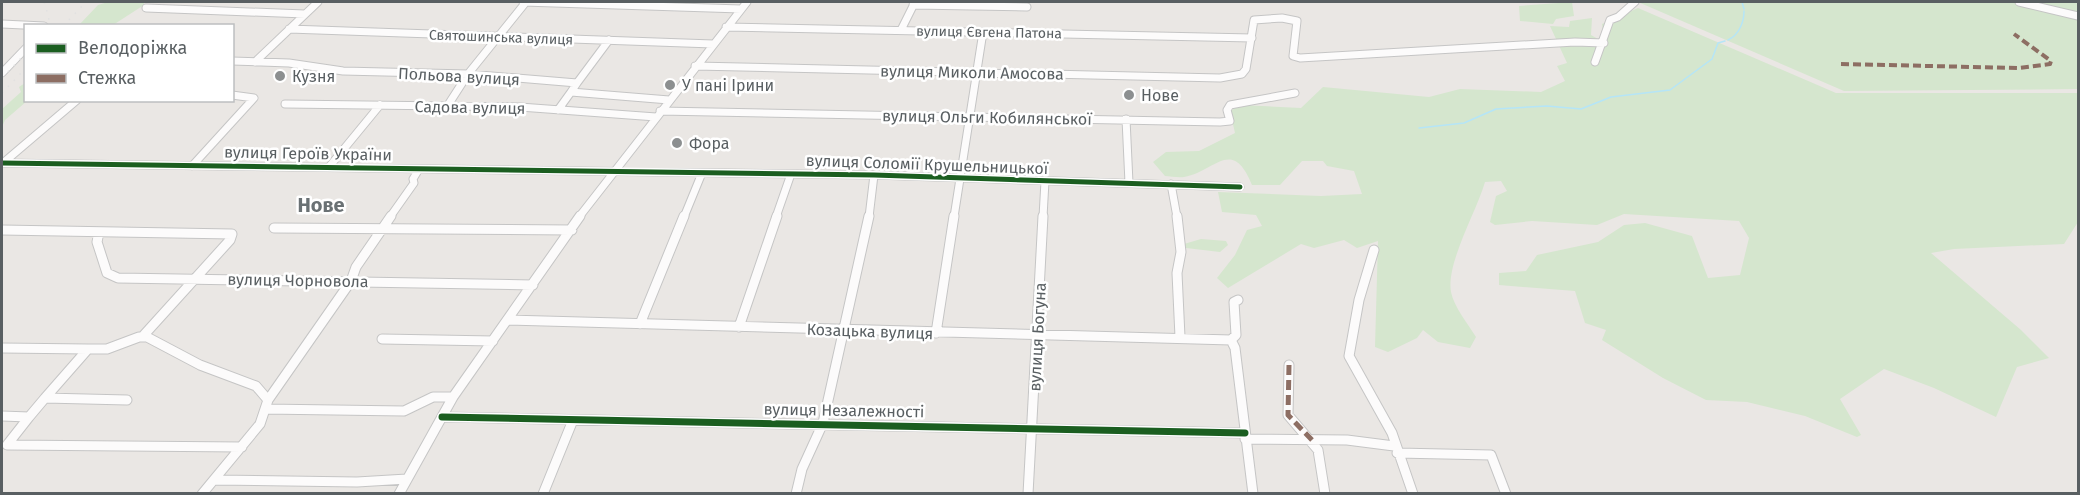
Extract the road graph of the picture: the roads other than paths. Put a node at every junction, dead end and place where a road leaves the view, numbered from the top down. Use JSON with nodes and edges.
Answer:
{"nodes":[{"id":1,"x":153,"y":2,"type":"edge"},
{"id":2,"x":318,"y":2,"type":"edge"},
{"id":3,"x":525,"y":2,"type":"edge"},
{"id":4,"x":747,"y":2,"type":"edge"},
{"id":5,"x":1635,"y":2,"type":"edge"},
{"id":6,"x":2019,"y":2,"type":"edge"},
{"id":7,"x":914,"y":3,"type":"edge"},
{"id":8,"x":1027,"y":7,"type":"dead end"},
{"id":9,"x":741,"y":9,"type":"junction"},
{"id":10,"x":305,"y":14,"type":"junction"},
{"id":11,"x":2079,"y":16,"type":"edge"},
{"id":12,"x":2,"y":24,"type":"edge"},
{"id":13,"x":24,"y":25,"type":"edge"},
{"id":14,"x":726,"y":27,"type":"junction"},
{"id":15,"x":290,"y":29,"type":"junction"},
{"id":16,"x":901,"y":30,"type":"junction"},
{"id":17,"x":983,"y":32,"type":"junction"},
{"id":18,"x":498,"y":36,"type":"junction"},
{"id":19,"x":1252,"y":38,"type":"junction"},
{"id":20,"x":609,"y":40,"type":"junction"},
{"id":21,"x":1604,"y":43,"type":"junction"},
{"id":22,"x":713,"y":44,"type":"junction"},
{"id":23,"x":24,"y":50,"type":"edge"},
{"id":24,"x":234,"y":61,"type":"edge"},
{"id":25,"x":255,"y":62,"type":"junction"},
{"id":26,"x":1595,"y":62,"type":"dead end"},
{"id":27,"x":695,"y":66,"type":"junction"},
{"id":28,"x":976,"y":72,"type":"junction"},
{"id":29,"x":2,"y":73,"type":"edge"},
{"id":30,"x":468,"y":74,"type":"junction"},
{"id":31,"x":577,"y":83,"type":"junction"},
{"id":32,"x":571,"y":92,"type":"junction"},
{"id":33,"x":1295,"y":93,"type":"dead end"},
{"id":34,"x":234,"y":96,"type":"edge"},
{"id":35,"x":669,"y":100,"type":"junction"},
{"id":36,"x":75,"y":102,"type":"edge"},
{"id":37,"x":285,"y":104,"type":"dead end"},
{"id":38,"x":380,"y":105,"type":"junction"},
{"id":39,"x":448,"y":105,"type":"junction"},
{"id":40,"x":558,"y":110,"type":"junction"},
{"id":41,"x":658,"y":114,"type":"junction"},
{"id":42,"x":970,"y":117,"type":"junction"},
{"id":43,"x":1126,"y":119,"type":"junction"},
{"id":44,"x":2,"y":163,"type":"edge"},
{"id":45,"x":192,"y":166,"type":"junction"},
{"id":46,"x":329,"y":167,"type":"junction"},
{"id":47,"x":419,"y":169,"type":"junction"},
{"id":48,"x":613,"y":171,"type":"junction"},
{"id":49,"x":702,"y":172,"type":"junction"},
{"id":50,"x":792,"y":174,"type":"junction"},
{"id":51,"x":874,"y":175,"type":"junction"},
{"id":52,"x":961,"y":177,"type":"junction"},
{"id":53,"x":1045,"y":181,"type":"junction"},
{"id":54,"x":1129,"y":183,"type":"junction"},
{"id":55,"x":1172,"y":184,"type":"junction"},
{"id":56,"x":1240,"y":188,"type":"dead end"},
{"id":57,"x":274,"y":228,"type":"dead end"},
{"id":58,"x":2,"y":230,"type":"edge"},
{"id":59,"x":382,"y":230,"type":"junction"},
{"id":60,"x":572,"y":230,"type":"junction"},
{"id":61,"x":99,"y":232,"type":"junction"},
{"id":62,"x":1374,"y":250,"type":"dead end"},
{"id":63,"x":195,"y":279,"type":"junction"},
{"id":64,"x":351,"y":281,"type":"junction"},
{"id":65,"x":533,"y":285,"type":"junction"},
{"id":66,"x":1238,"y":300,"type":"dead end"},
{"id":67,"x":508,"y":320,"type":"junction"},
{"id":68,"x":640,"y":324,"type":"junction"},
{"id":69,"x":739,"y":327,"type":"junction"},
{"id":70,"x":842,"y":331,"type":"junction"},
{"id":71,"x":936,"y":333,"type":"junction"},
{"id":72,"x":143,"y":336,"type":"junction"},
{"id":73,"x":1037,"y":336,"type":"junction"},
{"id":74,"x":1180,"y":337,"type":"junction"},
{"id":75,"x":382,"y":339,"type":"dead end"},
{"id":76,"x":1231,"y":340,"type":"junction"},
{"id":77,"x":493,"y":341,"type":"junction"},
{"id":78,"x":2,"y":348,"type":"edge"},
{"id":79,"x":88,"y":349,"type":"junction"},
{"id":80,"x":1288,"y":365,"type":"dead end"},
{"id":81,"x":453,"y":397,"type":"junction"},
{"id":82,"x":45,"y":398,"type":"junction"},
{"id":83,"x":127,"y":399,"type":"dead end"},
{"id":84,"x":266,"y":404,"type":"junction"},
{"id":85,"x":2,"y":416,"type":"edge"},
{"id":86,"x":29,"y":417,"type":"junction"},
{"id":87,"x":442,"y":417,"type":"junction"},
{"id":88,"x":573,"y":420,"type":"junction"},
{"id":89,"x":823,"y":423,"type":"junction"},
{"id":90,"x":1032,"y":429,"type":"junction"},
{"id":91,"x":1245,"y":436,"type":"junction"},
{"id":92,"x":1312,"y":440,"type":"junction"},
{"id":93,"x":242,"y":447,"type":"junction"},
{"id":94,"x":1395,"y":449,"type":"junction"},
{"id":95,"x":407,"y":479,"type":"junction"},
{"id":96,"x":215,"y":480,"type":"junction"},
{"id":97,"x":202,"y":494,"type":"edge"},
{"id":98,"x":399,"y":494,"type":"edge"},
{"id":99,"x":543,"y":494,"type":"edge"},
{"id":100,"x":796,"y":494,"type":"edge"},
{"id":101,"x":1028,"y":494,"type":"edge"},
{"id":102,"x":1252,"y":494,"type":"edge"},
{"id":103,"x":1325,"y":494,"type":"edge"},
{"id":104,"x":1413,"y":494,"type":"edge"},
{"id":105,"x":1506,"y":494,"type":"edge"}],
"edges":[{"from":1,"to":10,"type":"street"},
{"from":2,"to":10,"type":"street"},
{"from":3,"to":9,"type":"street"},
{"from":3,"to":18,"type":"street"},
{"from":4,"to":9,"type":"street"},
{"from":5,"to":21,"type":"street"},
{"from":6,"to":11,"type":"street"},
{"from":7,"to":8,"type":"street"},
{"from":7,"to":16,"type":"street"},
{"from":9,"to":14,"type":"street"},
{"from":10,"to":15,"type":"street"},
{"from":12,"to":13,"type":"street"},
{"from":14,"to":16,"type":"street","name":"вулиця Євгена Патона"},
{"from":14,"to":22,"type":"street"},
{"from":15,"to":18,"type":"street","name":"Святошинська вулиця"},
{"from":15,"to":25,"type":"street"},
{"from":16,"to":17,"type":"street","name":"вулиця Євгена Патона"},
{"from":17,"to":19,"type":"street","name":"вулиця Євгена Патона"},
{"from":17,"to":28,"type":"street"},
{"from":18,"to":20,"type":"street","name":"Святошинська вулиця"},
{"from":18,"to":30,"type":"street"},
{"from":19,"to":21,"type":"street"},
{"from":19,"to":28,"type":"street","name":"вулиця Миколи Амосова"},
{"from":20,"to":22,"type":"street","name":"Святошинська вулиця"},
{"from":20,"to":31,"type":"street"},
{"from":21,"to":26,"type":"street"},
{"from":22,"to":27,"type":"street"},
{"from":23,"to":29,"type":"street"},
{"from":24,"to":25,"type":"street","name":"Польова вулиця"},
{"from":25,"to":30,"type":"street","name":"Польова вулиця"},
{"from":27,"to":28,"type":"street","name":"вулиця Миколи Амосова"},
{"from":27,"to":35,"type":"street"},
{"from":28,"to":42,"type":"street"},
{"from":30,"to":31,"type":"street","name":"Польова вулиця"},
{"from":30,"to":39,"type":"street"},
{"from":31,"to":32,"type":"street"},
{"from":32,"to":35,"type":"street"},
{"from":32,"to":40,"type":"street"},
{"from":33,"to":43,"type":"street","name":"вулиця Ольги Кобилянської"},
{"from":34,"to":45,"type":"street"},
{"from":35,"to":41,"type":"street"},
{"from":36,"to":44,"type":"street"},
{"from":37,"to":38,"type":"street","name":"Садова вулиця"},
{"from":38,"to":39,"type":"street","name":"Садова вулиця"},
{"from":38,"to":46,"type":"street"},
{"from":39,"to":40,"type":"street","name":"Садова вулиця"},
{"from":40,"to":41,"type":"street","name":"Садова вулиця"},
{"from":41,"to":42,"type":"street","name":"вулиця Ольги Кобилянської"},
{"from":41,"to":48,"type":"street"},
{"from":42,"to":43,"type":"street","name":"вулиця Ольги Кобилянської"},
{"from":42,"to":52,"type":"street"},
{"from":43,"to":54,"type":"street"},
{"from":44,"to":45,"type":"street","name":"вулиця Героїв України"},
{"from":45,"to":46,"type":"street","name":"вулиця Героїв України"},
{"from":46,"to":47,"type":"street","name":"вулиця Героїв України"},
{"from":47,"to":48,"type":"street","name":"вулиця Героїв України"},
{"from":47,"to":59,"type":"street"},
{"from":48,"to":49,"type":"street","name":"вулиця Соломії Крушельницької"},
{"from":48,"to":60,"type":"street"},
{"from":49,"to":50,"type":"street","name":"вулиця Соломії Крушельницької"},
{"from":49,"to":68,"type":"street"},
{"from":50,"to":51,"type":"street","name":"вулиця Соломії Крушельницької"},
{"from":50,"to":69,"type":"street"},
{"from":51,"to":52,"type":"street","name":"вулиця Соломії Крушельницької"},
{"from":51,"to":70,"type":"street"},
{"from":52,"to":53,"type":"street","name":"вулиця Соломії Крушельницької"},
{"from":52,"to":71,"type":"street"},
{"from":53,"to":54,"type":"street","name":"вулиця Соломії Крушельницької"},
{"from":53,"to":73,"type":"street","name":"вулиця Богуна"},
{"from":54,"to":55,"type":"street","name":"вулиця Соломії Крушельницької"},
{"from":55,"to":56,"type":"street","name":"вулиця Соломії Крушельницької"},
{"from":55,"to":74,"type":"street"},
{"from":57,"to":59,"type":"street"},
{"from":58,"to":61,"type":"street"},
{"from":59,"to":60,"type":"street"},
{"from":59,"to":64,"type":"street"},
{"from":60,"to":65,"type":"street"},
{"from":61,"to":63,"type":"street","name":"вулиця Чорновола"},
{"from":61,"to":63,"type":"street"},
{"from":62,"to":94,"type":"street"},
{"from":63,"to":64,"type":"street","name":"вулиця Чорновола"},
{"from":63,"to":72,"type":"street"},
{"from":64,"to":65,"type":"street","name":"вулиця Чорновола"},
{"from":64,"to":84,"type":"street"},
{"from":65,"to":67,"type":"street"},
{"from":66,"to":76,"type":"street"},
{"from":67,"to":68,"type":"street","name":"Козацька вулиця"},
{"from":67,"to":77,"type":"street"},
{"from":68,"to":69,"type":"street","name":"Козацька вулиця"},
{"from":69,"to":70,"type":"street","name":"Козацька вулиця"},
{"from":70,"to":71,"type":"street","name":"Козацька вулиця"},
{"from":70,"to":89,"type":"street"},
{"from":71,"to":73,"type":"street","name":"Козацька вулиця"},
{"from":72,"to":79,"type":"street"},
{"from":72,"to":84,"type":"street"},
{"from":73,"to":74,"type":"street","name":"Козацька вулиця"},
{"from":73,"to":90,"type":"street","name":"вулиця Богуна"},
{"from":74,"to":76,"type":"street","name":"Козацька вулиця"},
{"from":75,"to":77,"type":"street"},
{"from":76,"to":91,"type":"street"},
{"from":77,"to":81,"type":"street"},
{"from":78,"to":79,"type":"street"},
{"from":79,"to":82,"type":"street"},
{"from":80,"to":92,"type":"street"},
{"from":81,"to":84,"type":"street"},
{"from":81,"to":87,"type":"street"},
{"from":82,"to":83,"type":"street"},
{"from":82,"to":86,"type":"street"},
{"from":84,"to":93,"type":"street"},
{"from":85,"to":86,"type":"street"},
{"from":86,"to":93,"type":"street"},
{"from":87,"to":88,"type":"street","name":"вулиця Незалежності"},
{"from":87,"to":95,"type":"street"},
{"from":88,"to":89,"type":"street","name":"вулиця Незалежності"},
{"from":88,"to":99,"type":"street"},
{"from":89,"to":90,"type":"street","name":"вулиця Незалежності"},
{"from":89,"to":100,"type":"street"},
{"from":90,"to":91,"type":"street","name":"вулиця Незалежності"},
{"from":90,"to":101,"type":"street","name":"вулиця Богуна"},
{"from":91,"to":92,"type":"street","name":"вулиця Незалежності"},
{"from":91,"to":102,"type":"street"},
{"from":92,"to":94,"type":"street","name":"вулиця Незалежності"},
{"from":92,"to":103,"type":"street"},
{"from":93,"to":96,"type":"street"},
{"from":94,"to":104,"type":"street"},
{"from":94,"to":105,"type":"street","name":"вулиця Незалежності"},
{"from":95,"to":96,"type":"street"},
{"from":95,"to":98,"type":"street"},
{"from":96,"to":97,"type":"street"}]}
